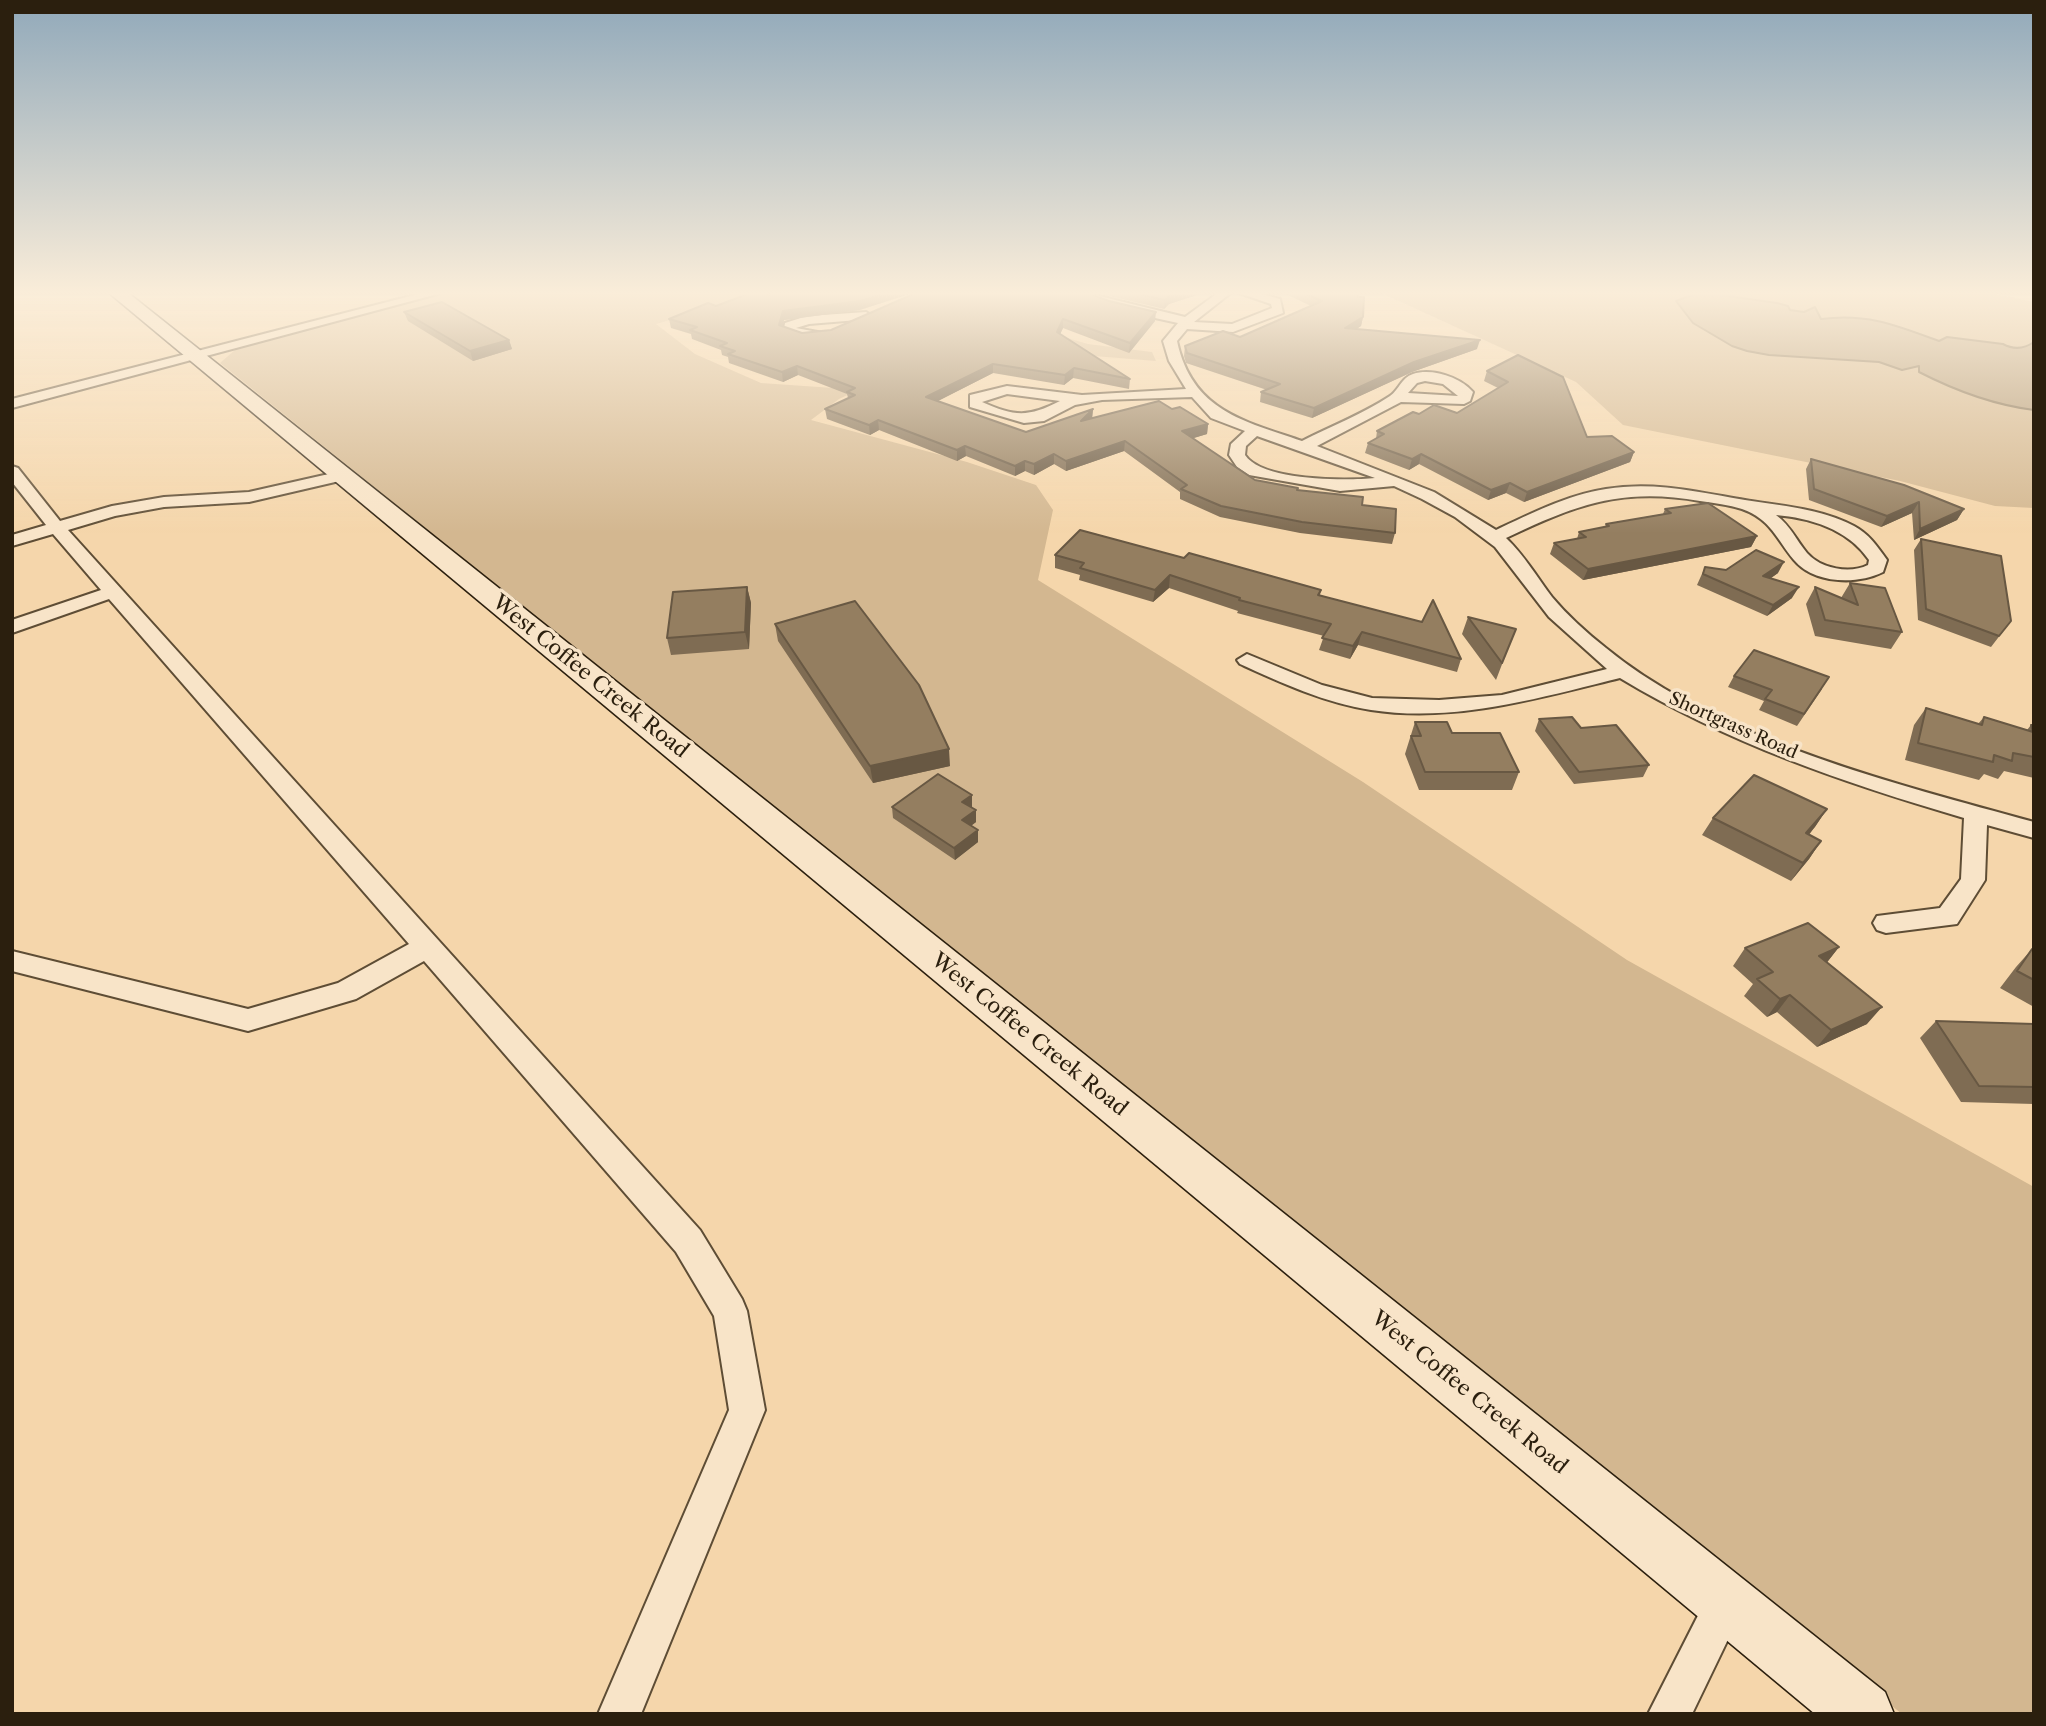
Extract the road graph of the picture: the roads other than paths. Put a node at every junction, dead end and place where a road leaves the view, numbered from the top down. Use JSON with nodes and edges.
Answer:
{"nodes":[{"id":1,"x":132,"y":373,"type":"edge"},
{"id":2,"x":215,"y":373,"type":"edge"},
{"id":3,"x":1183,"y":373,"type":"edge"},
{"id":4,"x":1195,"y":393,"type":"junction"},
{"id":5,"x":1398,"y":397,"type":"dead end"},
{"id":6,"x":1081,"y":399,"type":"junction"},
{"id":7,"x":12,"y":404,"type":"edge"},
{"id":8,"x":1255,"y":430,"type":"junction"},
{"id":9,"x":1303,"y":447,"type":"junction"},
{"id":10,"x":12,"y":471,"type":"edge"},
{"id":11,"x":342,"y":476,"type":"junction"},
{"id":12,"x":1398,"y":481,"type":"junction"},
{"id":13,"x":1746,"y":505,"type":"junction"},
{"id":14,"x":56,"y":527,"type":"junction"},
{"id":15,"x":1494,"y":537,"type":"junction"},
{"id":16,"x":12,"y":541,"type":"edge"},
{"id":17,"x":115,"y":591,"type":"junction"},
{"id":18,"x":12,"y":627,"type":"edge"},
{"id":19,"x":1247,"y":660,"type":"dead end"},
{"id":20,"x":1623,"y":670,"type":"junction"},
{"id":21,"x":1976,"y":814,"type":"junction"},
{"id":22,"x":2034,"y":830,"type":"edge"},
{"id":23,"x":1886,"y":923,"type":"dead end"},
{"id":24,"x":429,"y":946,"type":"junction"},
{"id":25,"x":12,"y":961,"type":"edge"},
{"id":26,"x":1726,"y":1602,"type":"junction"},
{"id":27,"x":619,"y":1714,"type":"edge"},
{"id":28,"x":1670,"y":1714,"type":"edge"},
{"id":29,"x":1863,"y":1714,"type":"edge"}],
"edges":[{"from":1,"to":7,"type":"street"},
{"from":2,"to":11,"type":"street","name":"West Coffee Creek Road"},
{"from":3,"to":4,"type":"street","name":"Shortgrass Road"},
{"from":4,"to":6,"type":"street"},
{"from":4,"to":8,"type":"street","name":"Shortgrass Road"},
{"from":5,"to":9,"type":"street"},
{"from":6,"to":6,"type":"street"},
{"from":8,"to":9,"type":"street","name":"Shortgrass Road"},
{"from":8,"to":12,"type":"street"},
{"from":9,"to":12,"type":"street","name":"Shortgrass Road"},
{"from":10,"to":14,"type":"street"},
{"from":11,"to":14,"type":"street"},
{"from":11,"to":26,"type":"street","name":"West Coffee Creek Road"},
{"from":12,"to":15,"type":"street","name":"Shortgrass Road"},
{"from":13,"to":13,"type":"street"},
{"from":13,"to":15,"type":"street"},
{"from":14,"to":16,"type":"street"},
{"from":14,"to":17,"type":"street"},
{"from":15,"to":20,"type":"street","name":"Shortgrass Road"},
{"from":17,"to":18,"type":"street"},
{"from":17,"to":24,"type":"street"},
{"from":19,"to":20,"type":"street"},
{"from":20,"to":21,"type":"street","name":"Shortgrass Road"},
{"from":21,"to":22,"type":"street","name":"Shortgrass Road"},
{"from":21,"to":23,"type":"street"},
{"from":24,"to":25,"type":"street"},
{"from":24,"to":27,"type":"street"},
{"from":26,"to":28,"type":"street"},
{"from":26,"to":29,"type":"street","name":"West Coffee Creek Road"}]}
